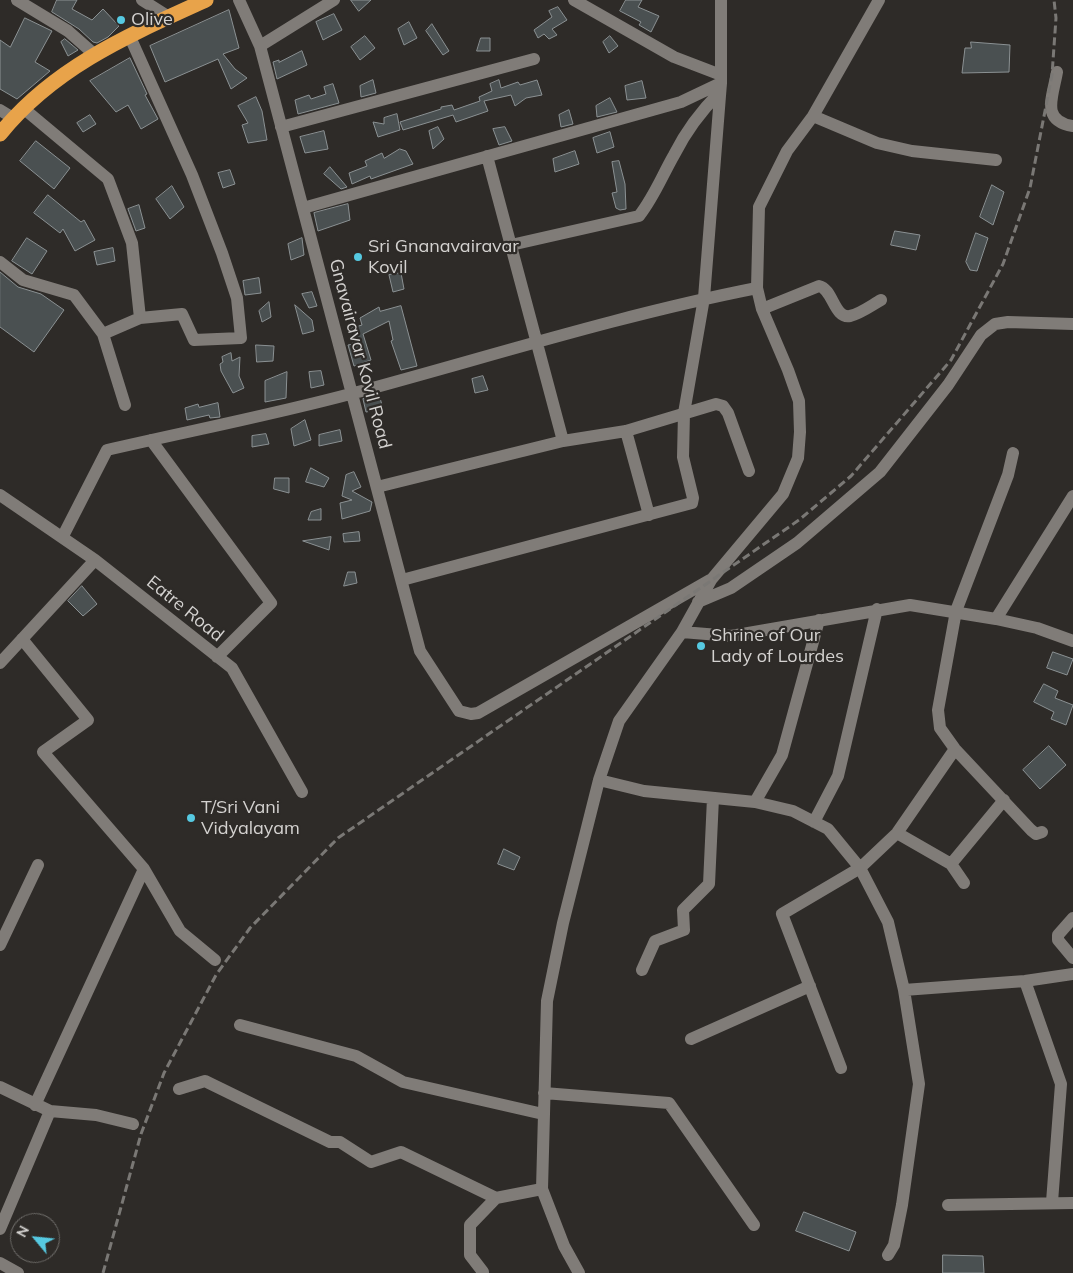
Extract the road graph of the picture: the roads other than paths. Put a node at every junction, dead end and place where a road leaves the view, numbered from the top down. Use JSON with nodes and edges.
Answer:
{"nodes":[{"id":1,"x":17,"y":0,"type":"edge"},
{"id":2,"x":142,"y":0,"type":"edge"},
{"id":3,"x":206,"y":0,"type":"edge"},
{"id":4,"x":239,"y":0,"type":"edge"},
{"id":5,"x":334,"y":0,"type":"edge"},
{"id":6,"x":574,"y":0,"type":"edge"},
{"id":7,"x":721,"y":0,"type":"edge"},
{"id":8,"x":879,"y":0,"type":"edge"},
{"id":9,"x":169,"y":17,"type":"junction"},
{"id":10,"x":130,"y":37,"type":"junction"},
{"id":11,"x":260,"y":46,"type":"junction"},
{"id":12,"x":94,"y":54,"type":"junction"},
{"id":13,"x":534,"y":59,"type":"dead end"},
{"id":14,"x":1057,"y":72,"type":"dead end"},
{"id":15,"x":720,"y":83,"type":"junction"},
{"id":16,"x":12,"y":112,"type":"edge"},
{"id":17,"x":813,"y":116,"type":"junction"},
{"id":18,"x":1073,"y":126,"type":"edge"},
{"id":19,"x":281,"y":127,"type":"junction"},
{"id":20,"x":0,"y":134,"type":"edge"},
{"id":21,"x":488,"y":156,"type":"junction"},
{"id":22,"x":996,"y":160,"type":"dead end"},
{"id":23,"x":303,"y":208,"type":"junction"},
{"id":24,"x":511,"y":245,"type":"junction"},
{"id":25,"x":0,"y":262,"type":"edge"},
{"id":26,"x":757,"y":288,"type":"junction"},
{"id":27,"x":704,"y":298,"type":"junction"},
{"id":28,"x":882,"y":300,"type":"dead end"},
{"id":29,"x":762,"y":309,"type":"junction"},
{"id":30,"x":140,"y":318,"type":"junction"},
{"id":31,"x":1073,"y":324,"type":"edge"},
{"id":32,"x":104,"y":334,"type":"junction"},
{"id":33,"x":537,"y":341,"type":"junction"},
{"id":34,"x":352,"y":394,"type":"junction"},
{"id":35,"x":125,"y":406,"type":"dead end"},
{"id":36,"x":684,"y":413,"type":"junction"},
{"id":37,"x":626,"y":431,"type":"junction"},
{"id":38,"x":151,"y":440,"type":"junction"},
{"id":39,"x":563,"y":441,"type":"junction"},
{"id":40,"x":1013,"y":454,"type":"dead end"},
{"id":41,"x":749,"y":471,"type":"dead end"},
{"id":42,"x":377,"y":488,"type":"junction"},
{"id":43,"x":0,"y":495,"type":"edge"},
{"id":44,"x":1073,"y":496,"type":"edge"},
{"id":45,"x":649,"y":515,"type":"junction"},
{"id":46,"x":63,"y":536,"type":"junction"},
{"id":47,"x":95,"y":560,"type":"junction"},
{"id":48,"x":402,"y":580,"type":"junction"},
{"id":49,"x":711,"y":580,"type":"junction"},
{"id":50,"x":698,"y":602,"type":"junction"},
{"id":51,"x":877,"y":609,"type":"junction"},
{"id":52,"x":956,"y":611,"type":"junction"},
{"id":53,"x":996,"y":619,"type":"junction"},
{"id":54,"x":820,"y":620,"type":"junction"},
{"id":55,"x":682,"y":632,"type":"junction"},
{"id":56,"x":22,"y":639,"type":"junction"},
{"id":57,"x":1073,"y":641,"type":"edge"},
{"id":58,"x":217,"y":657,"type":"junction"},
{"id":59,"x":0,"y":663,"type":"edge"},
{"id":60,"x":955,"y":749,"type":"junction"},
{"id":61,"x":599,"y":780,"type":"junction"},
{"id":62,"x":302,"y":792,"type":"dead end"},
{"id":63,"x":712,"y":798,"type":"junction"},
{"id":64,"x":1004,"y":800,"type":"junction"},
{"id":65,"x":755,"y":802,"type":"junction"},
{"id":66,"x":814,"y":822,"type":"junction"},
{"id":67,"x":1042,"y":832,"type":"dead end"},
{"id":68,"x":897,"y":833,"type":"junction"},
{"id":69,"x":951,"y":864,"type":"junction"},
{"id":70,"x":38,"y":865,"type":"dead end"},
{"id":71,"x":860,"y":868,"type":"junction"},
{"id":72,"x":144,"y":869,"type":"junction"},
{"id":73,"x":964,"y":883,"type":"dead end"},
{"id":74,"x":1073,"y":918,"type":"edge"},
{"id":75,"x":0,"y":945,"type":"edge"},
{"id":76,"x":1073,"y":958,"type":"edge"},
{"id":77,"x":215,"y":960,"type":"dead end"},
{"id":78,"x":642,"y":970,"type":"dead end"},
{"id":79,"x":1073,"y":974,"type":"edge"},
{"id":80,"x":1026,"y":982,"type":"junction"},
{"id":81,"x":810,"y":986,"type":"junction"},
{"id":82,"x":904,"y":990,"type":"junction"},
{"id":83,"x":240,"y":1026,"type":"dead end"},
{"id":84,"x":691,"y":1038,"type":"dead end"},
{"id":85,"x":841,"y":1068,"type":"dead end"},
{"id":86,"x":0,"y":1087,"type":"edge"},
{"id":87,"x":179,"y":1089,"type":"dead end"},
{"id":88,"x":544,"y":1093,"type":"junction"},
{"id":89,"x":35,"y":1105,"type":"junction"},
{"id":90,"x":50,"y":1110,"type":"junction"},
{"id":91,"x":542,"y":1114,"type":"junction"},
{"id":92,"x":133,"y":1124,"type":"dead end"},
{"id":93,"x":542,"y":1189,"type":"junction"},
{"id":94,"x":496,"y":1198,"type":"junction"},
{"id":95,"x":1052,"y":1202,"type":"junction"},
{"id":96,"x":1073,"y":1203,"type":"edge"},
{"id":97,"x":948,"y":1205,"type":"dead end"},
{"id":98,"x":754,"y":1225,"type":"dead end"},
{"id":99,"x":0,"y":1229,"type":"edge"},
{"id":100,"x":888,"y":1255,"type":"dead end"},
{"id":101,"x":0,"y":1263,"type":"edge"},
{"id":102,"x":483,"y":1272,"type":"edge"},
{"id":103,"x":18,"y":1273,"type":"edge"},
{"id":104,"x":580,"y":1273,"type":"edge"}],
"edges":[{"from":1,"to":12,"type":"street"},
{"from":2,"to":9,"type":"street"},
{"from":3,"to":9,"type":"highway"},
{"from":4,"to":11,"type":"street","name":"Gnavairavar Kovil Road"},
{"from":5,"to":11,"type":"street"},
{"from":6,"to":15,"type":"street"},
{"from":7,"to":15,"type":"street"},
{"from":8,"to":17,"type":"street"},
{"from":9,"to":10,"type":"highway"},
{"from":10,"to":12,"type":"highway"},
{"from":10,"to":30,"type":"street"},
{"from":11,"to":19,"type":"street","name":"Gnavairavar Kovil Road"},
{"from":12,"to":16,"type":"highway"},
{"from":13,"to":19,"type":"street"},
{"from":14,"to":18,"type":"street"},
{"from":15,"to":21,"type":"street"},
{"from":15,"to":24,"type":"street"},
{"from":15,"to":27,"type":"street"},
{"from":16,"to":20,"type":"highway"},
{"from":16,"to":30,"type":"street"},
{"from":17,"to":22,"type":"street"},
{"from":17,"to":26,"type":"street"},
{"from":19,"to":23,"type":"street","name":"Gnavairavar Kovil Road"},
{"from":21,"to":23,"type":"street"},
{"from":21,"to":24,"type":"street"},
{"from":23,"to":34,"type":"street","name":"Gnavairavar Kovil Road"},
{"from":24,"to":33,"type":"street"},
{"from":25,"to":32,"type":"street"},
{"from":26,"to":27,"type":"street"},
{"from":26,"to":29,"type":"street"},
{"from":27,"to":33,"type":"street"},
{"from":27,"to":36,"type":"street"},
{"from":28,"to":29,"type":"street"},
{"from":29,"to":49,"type":"street"},
{"from":30,"to":32,"type":"street"},
{"from":31,"to":50,"type":"street"},
{"from":32,"to":35,"type":"street"},
{"from":33,"to":34,"type":"street"},
{"from":33,"to":39,"type":"street"},
{"from":34,"to":38,"type":"street"},
{"from":34,"to":42,"type":"street","name":"Gnavairavar Kovil Road"},
{"from":36,"to":37,"type":"street"},
{"from":36,"to":41,"type":"street"},
{"from":36,"to":45,"type":"street"},
{"from":37,"to":39,"type":"street"},
{"from":37,"to":45,"type":"street"},
{"from":38,"to":46,"type":"street"},
{"from":38,"to":58,"type":"street"},
{"from":39,"to":42,"type":"street"},
{"from":40,"to":52,"type":"street"},
{"from":42,"to":48,"type":"street","name":"Gnavairavar Kovil Road"},
{"from":43,"to":46,"type":"street","name":"Eatre Road"},
{"from":44,"to":53,"type":"street"},
{"from":45,"to":48,"type":"street"},
{"from":46,"to":47,"type":"street","name":"Eatre Road"},
{"from":47,"to":56,"type":"street"},
{"from":47,"to":58,"type":"street","name":"Eatre Road"},
{"from":48,"to":49,"type":"street","name":"Gnavairavar Kovil Road"},
{"from":49,"to":50,"type":"street"},
{"from":50,"to":55,"type":"street"},
{"from":51,"to":52,"type":"street"},
{"from":51,"to":54,"type":"street"},
{"from":51,"to":66,"type":"street"},
{"from":52,"to":53,"type":"street"},
{"from":52,"to":60,"type":"street"},
{"from":53,"to":57,"type":"street"},
{"from":54,"to":55,"type":"street"},
{"from":54,"to":65,"type":"street"},
{"from":55,"to":61,"type":"street"},
{"from":56,"to":59,"type":"street"},
{"from":56,"to":72,"type":"street"},
{"from":58,"to":62,"type":"street","name":"Eatre Road"},
{"from":60,"to":64,"type":"street"},
{"from":60,"to":68,"type":"street"},
{"from":61,"to":63,"type":"street"},
{"from":61,"to":88,"type":"street"},
{"from":63,"to":65,"type":"street"},
{"from":63,"to":78,"type":"street"},
{"from":64,"to":67,"type":"street"},
{"from":64,"to":69,"type":"street"},
{"from":65,"to":66,"type":"street"},
{"from":66,"to":71,"type":"street"},
{"from":68,"to":69,"type":"street"},
{"from":68,"to":71,"type":"street"},
{"from":69,"to":73,"type":"street"},
{"from":70,"to":75,"type":"street"},
{"from":71,"to":81,"type":"street"},
{"from":71,"to":82,"type":"street"},
{"from":72,"to":77,"type":"street"},
{"from":72,"to":89,"type":"street"},
{"from":74,"to":76,"type":"street"},
{"from":79,"to":80,"type":"street"},
{"from":80,"to":82,"type":"street"},
{"from":80,"to":95,"type":"street"},
{"from":81,"to":84,"type":"street"},
{"from":81,"to":85,"type":"street"},
{"from":82,"to":100,"type":"street"},
{"from":83,"to":91,"type":"street"},
{"from":86,"to":89,"type":"street"},
{"from":87,"to":94,"type":"street"},
{"from":88,"to":91,"type":"street"},
{"from":88,"to":98,"type":"street"},
{"from":89,"to":90,"type":"street"},
{"from":90,"to":92,"type":"street"},
{"from":90,"to":99,"type":"street"},
{"from":91,"to":93,"type":"street"},
{"from":93,"to":94,"type":"street"},
{"from":93,"to":104,"type":"street"},
{"from":94,"to":102,"type":"street"},
{"from":95,"to":96,"type":"street"},
{"from":95,"to":97,"type":"street"},
{"from":101,"to":103,"type":"street"}]}
